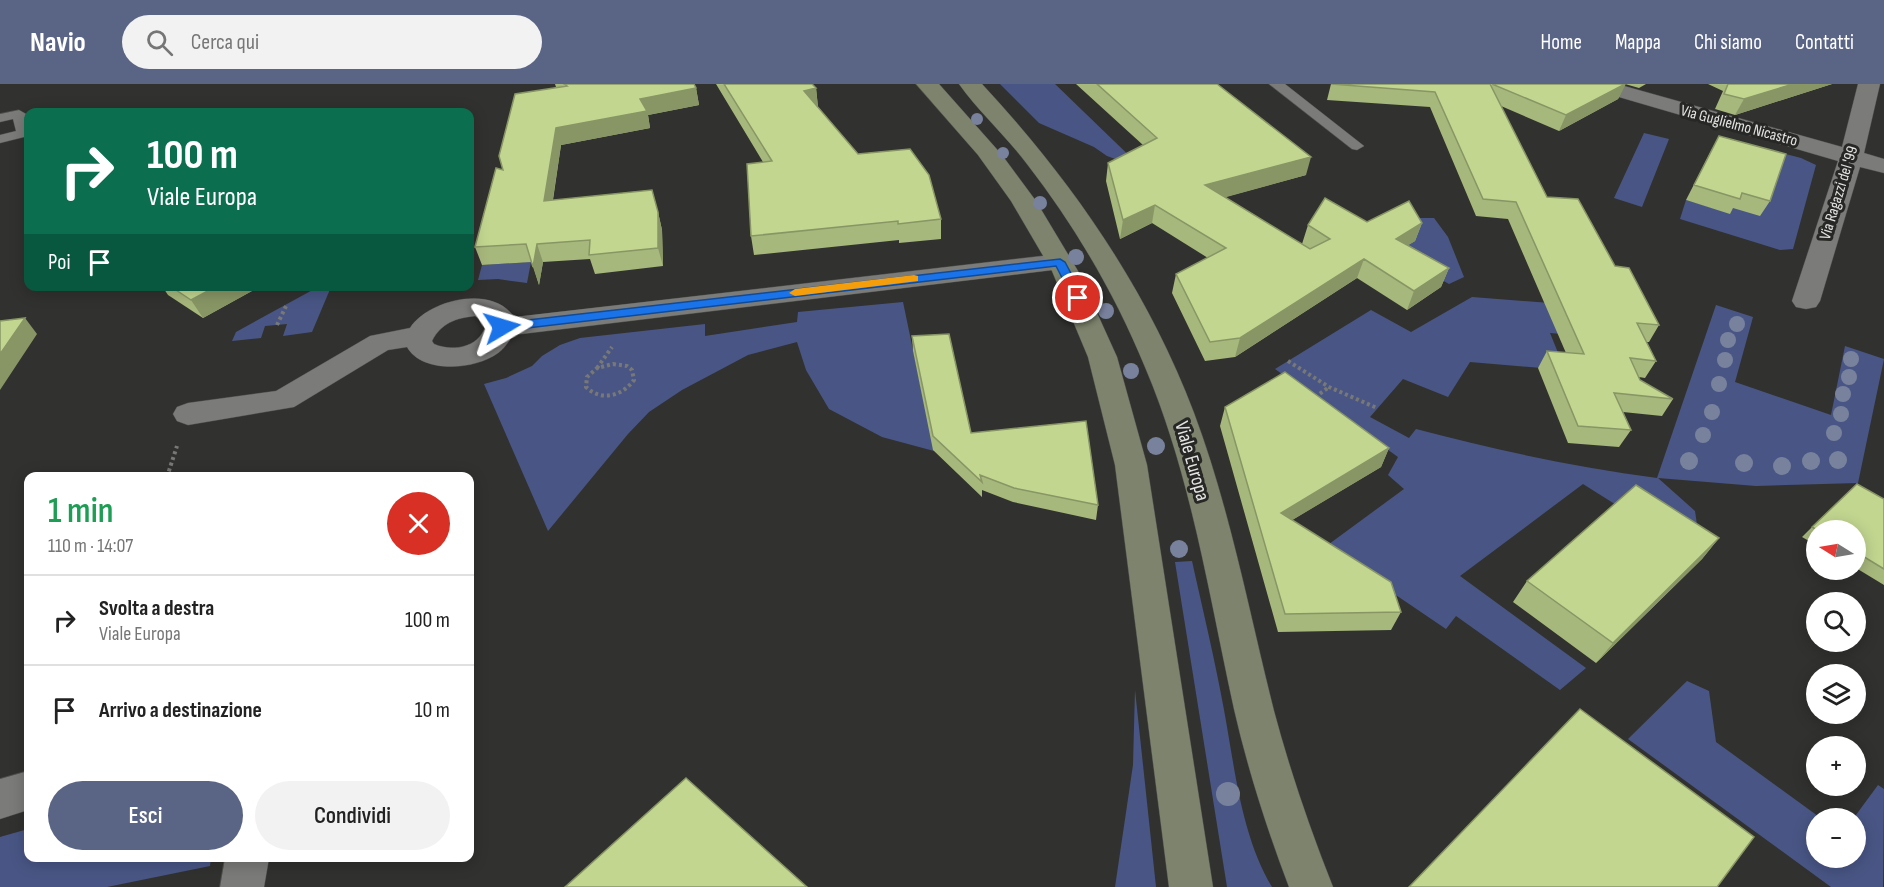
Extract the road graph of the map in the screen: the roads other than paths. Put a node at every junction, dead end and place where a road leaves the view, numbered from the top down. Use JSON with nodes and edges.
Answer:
{"nodes":[{"id":1,"x":927,"y":84,"type":"edge"},
{"id":2,"x":970,"y":84,"type":"edge"},
{"id":3,"x":1276,"y":84,"type":"edge"},
{"id":4,"x":1595,"y":84,"type":"edge"},
{"id":5,"x":1869,"y":84,"type":"edge"},
{"id":6,"x":0,"y":118,"type":"edge"},
{"id":7,"x":0,"y":139,"type":"edge"},
{"id":8,"x":1357,"y":146,"type":"dead end"},
{"id":9,"x":1851,"y":157,"type":"junction"},
{"id":10,"x":1884,"y":166,"type":"edge"},
{"id":11,"x":1060,"y":262,"type":"junction"},
{"id":12,"x":1806,"y":301,"type":"dead end"},
{"id":13,"x":502,"y":327,"type":"junction"},
{"id":14,"x":419,"y":336,"type":"junction"},
{"id":15,"x":188,"y":414,"type":"dead end"},
{"id":16,"x":24,"y":793,"type":"edge"},
{"id":17,"x":0,"y":799,"type":"edge"},
{"id":18,"x":246,"y":862,"type":"edge"},
{"id":19,"x":242,"y":887,"type":"edge"},
{"id":20,"x":1191,"y":887,"type":"edge"},
{"id":21,"x":1311,"y":887,"type":"edge"}],
"edges":[{"from":1,"to":11,"type":"main road"},
{"from":2,"to":21,"type":"main road","name":"Viale Europa"},
{"from":3,"to":8,"type":"lane"},
{"from":4,"to":9,"type":"street","name":"Via Guglielmo Nicastro"},
{"from":5,"to":9,"type":"street","name":"Via Ragazzi del '99"},
{"from":6,"to":7,"type":"lane"},
{"from":9,"to":10,"type":"street","name":"Via Guglielmo Nicastro"},
{"from":9,"to":12,"type":"street","name":"Via Ragazzi del '99"},
{"from":11,"to":13,"type":"street"},
{"from":11,"to":20,"type":"main road"},
{"from":13,"to":14,"type":"street"},
{"from":13,"to":14,"type":"street"},
{"from":14,"to":15,"type":"street"},
{"from":16,"to":17,"type":"street"},
{"from":18,"to":19,"type":"street"}]}
